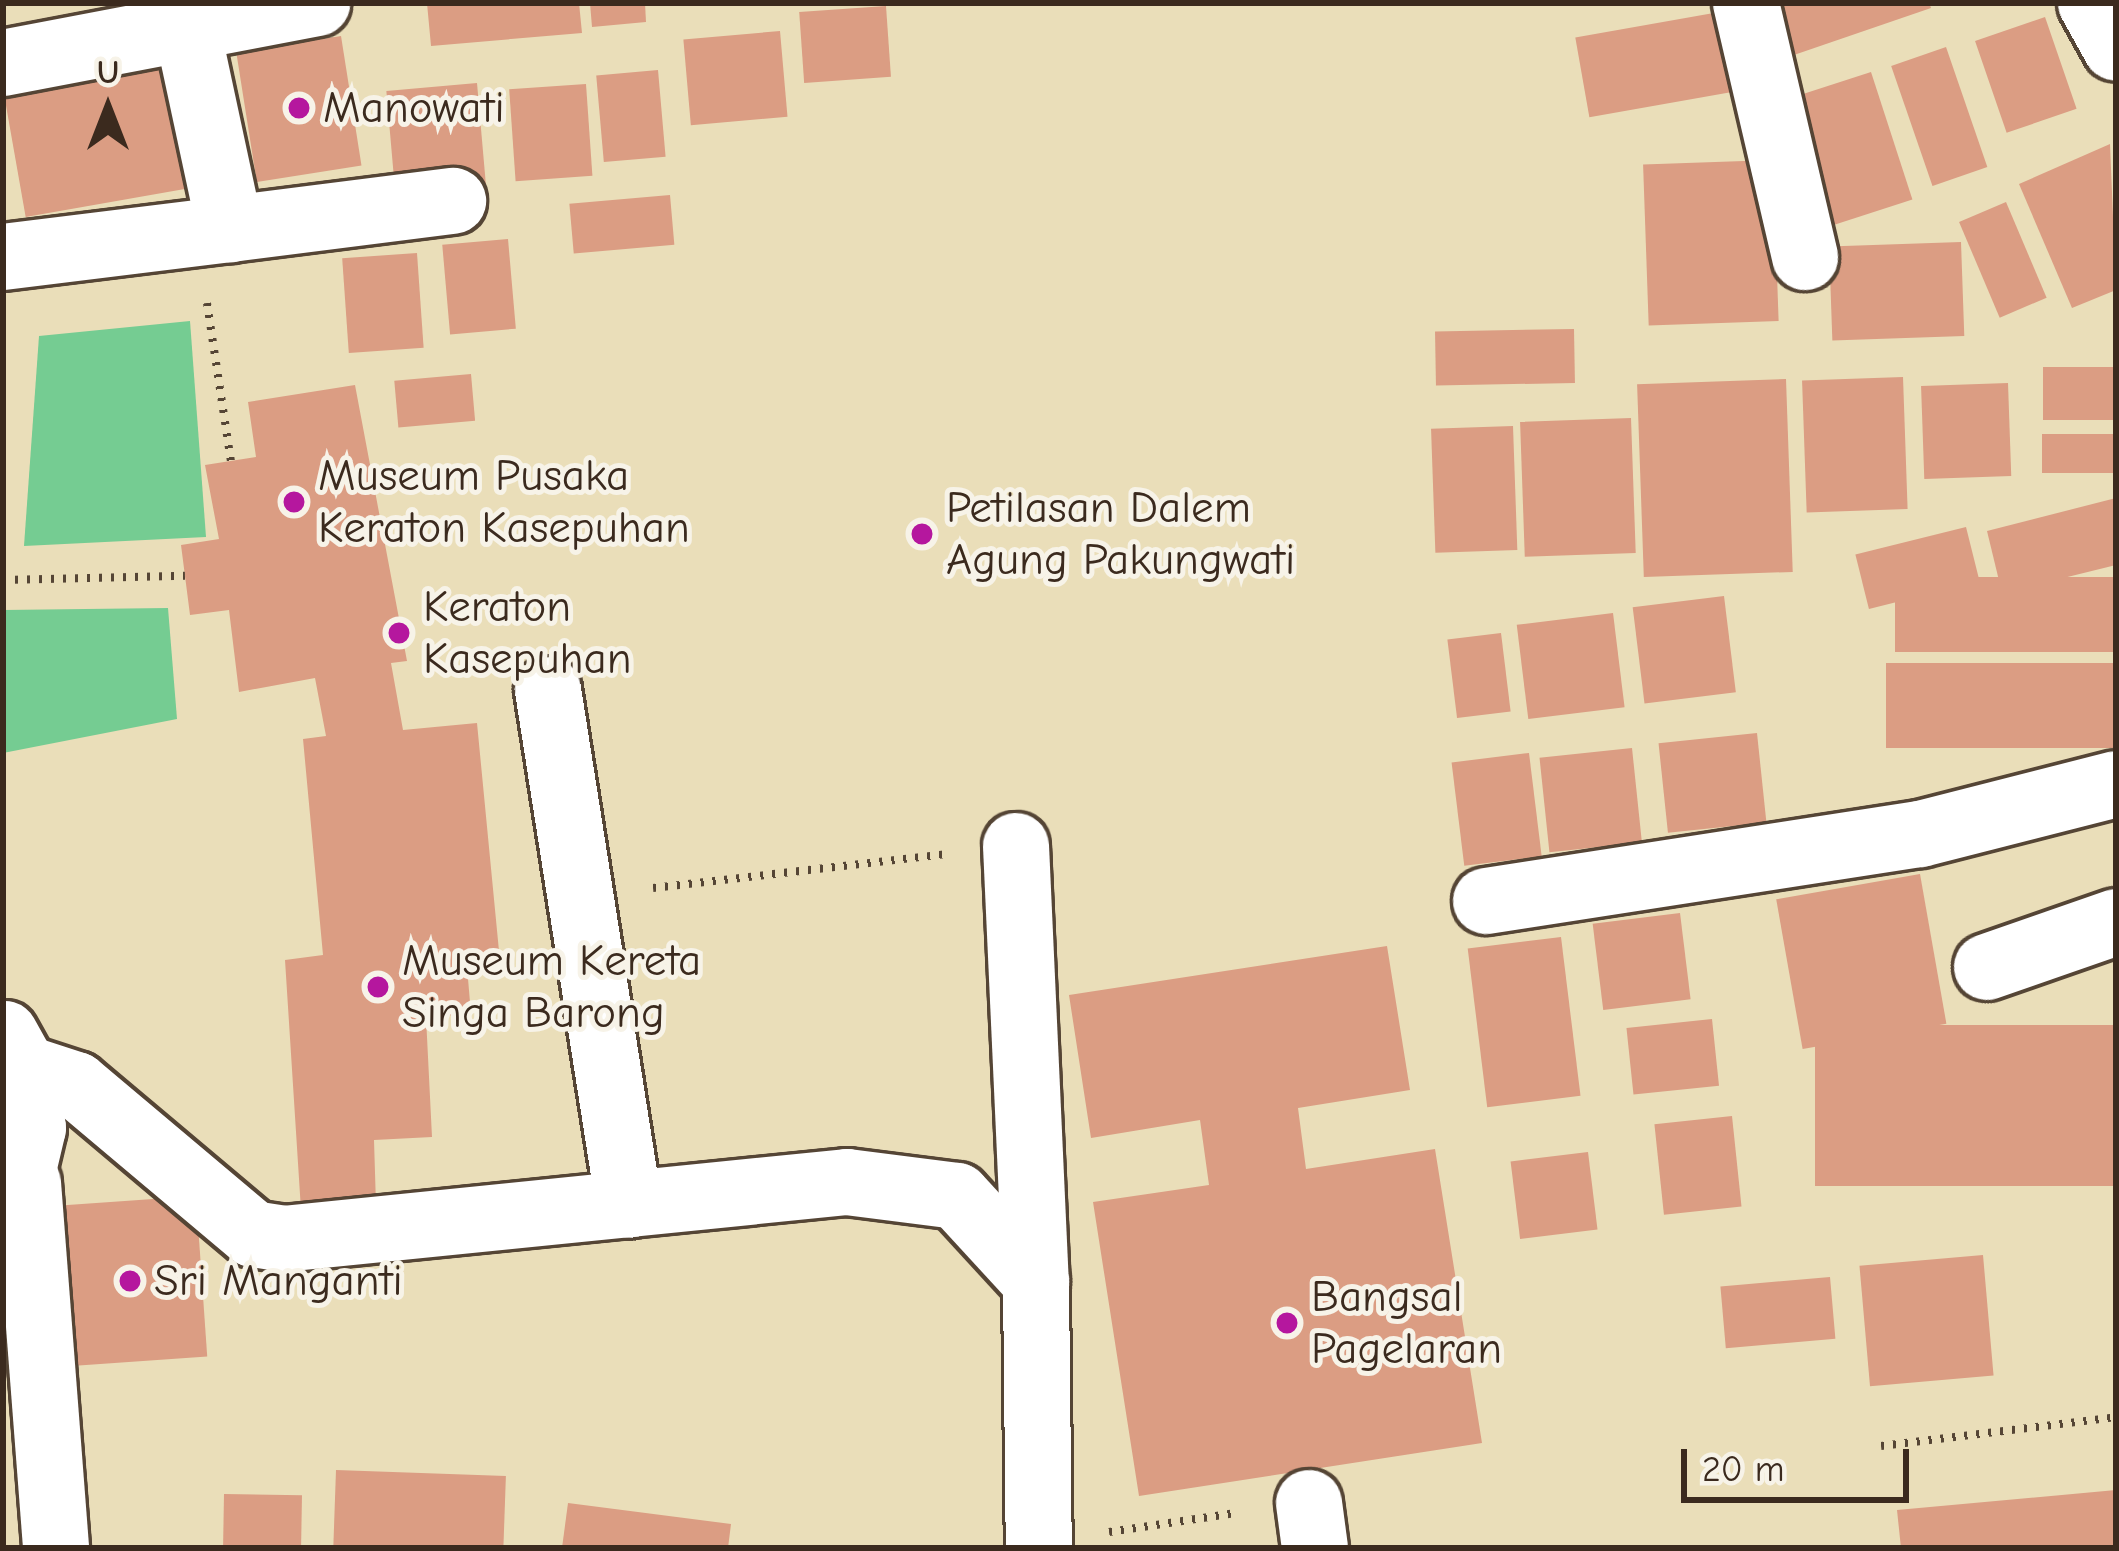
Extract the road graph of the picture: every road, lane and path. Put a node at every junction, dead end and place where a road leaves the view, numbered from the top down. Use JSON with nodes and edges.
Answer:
{"nodes":[{"id":1,"x":317,"y":3,"type":"edge"},
{"id":2,"x":1746,"y":3,"type":"edge"},
{"id":3,"x":2091,"y":3,"type":"edge"},
{"id":4,"x":187,"y":28,"type":"junction"},
{"id":5,"x":2116,"y":49,"type":"edge"},
{"id":6,"x":3,"y":63,"type":"edge"},
{"id":7,"x":453,"y":201,"type":"dead end"},
{"id":8,"x":213,"y":231,"type":"junction"},
{"id":9,"x":3,"y":257,"type":"edge"},
{"id":10,"x":1805,"y":257,"type":"dead end"},
{"id":11,"x":231,"y":461,"type":"dead end"},
{"id":12,"x":184,"y":576,"type":"dead end"},
{"id":13,"x":3,"y":580,"type":"edge"},
{"id":14,"x":548,"y":690,"type":"dead end"},
{"id":15,"x":2116,"y":784,"type":"edge"},
{"id":16,"x":1016,"y":846,"type":"joint"},
{"id":17,"x":580,"y":897,"type":"junction"},
{"id":18,"x":1486,"y":901,"type":"dead end"},
{"id":19,"x":2116,"y":922,"type":"edge"},
{"id":20,"x":1987,"y":968,"type":"dead end"},
{"id":21,"x":14,"y":1050,"type":"edge"},
{"id":22,"x":629,"y":1205,"type":"junction"},
{"id":23,"x":15,"y":1209,"type":"edge"},
{"id":24,"x":1036,"y":1282,"type":"junction"},
{"id":25,"x":24,"y":1406,"type":"edge"},
{"id":26,"x":2116,"y":1417,"type":"edge"},
{"id":27,"x":1881,"y":1446,"type":"dead end"},
{"id":28,"x":1312,"y":1525,"type":"edge"},
{"id":29,"x":1039,"y":1545,"type":"edge"},
{"id":30,"x":56,"y":1548,"type":"edge"}],
"edges":[{"from":1,"to":4,"type":"street"},
{"from":2,"to":10,"type":"street"},
{"from":3,"to":5,"type":"street"},
{"from":4,"to":6,"type":"street"},
{"from":4,"to":8,"type":"street"},
{"from":7,"to":8,"type":"street"},
{"from":8,"to":9,"type":"street"},
{"from":8,"to":11,"type":"path"},
{"from":12,"to":13,"type":"path"},
{"from":14,"to":17,"type":"street"},
{"from":15,"to":18,"type":"street"},
{"from":16,"to":17,"type":"path"},
{"from":16,"to":24,"type":"street"},
{"from":17,"to":22,"type":"street"},
{"from":19,"to":20,"type":"street"},
{"from":21,"to":22,"type":"street"},
{"from":21,"to":23,"type":"street"},
{"from":22,"to":24,"type":"street"},
{"from":23,"to":25,"type":"street"},
{"from":24,"to":29,"type":"street"},
{"from":25,"to":30,"type":"street"},
{"from":26,"to":27,"type":"path"},
{"from":28,"to":29,"type":"path"}]}
